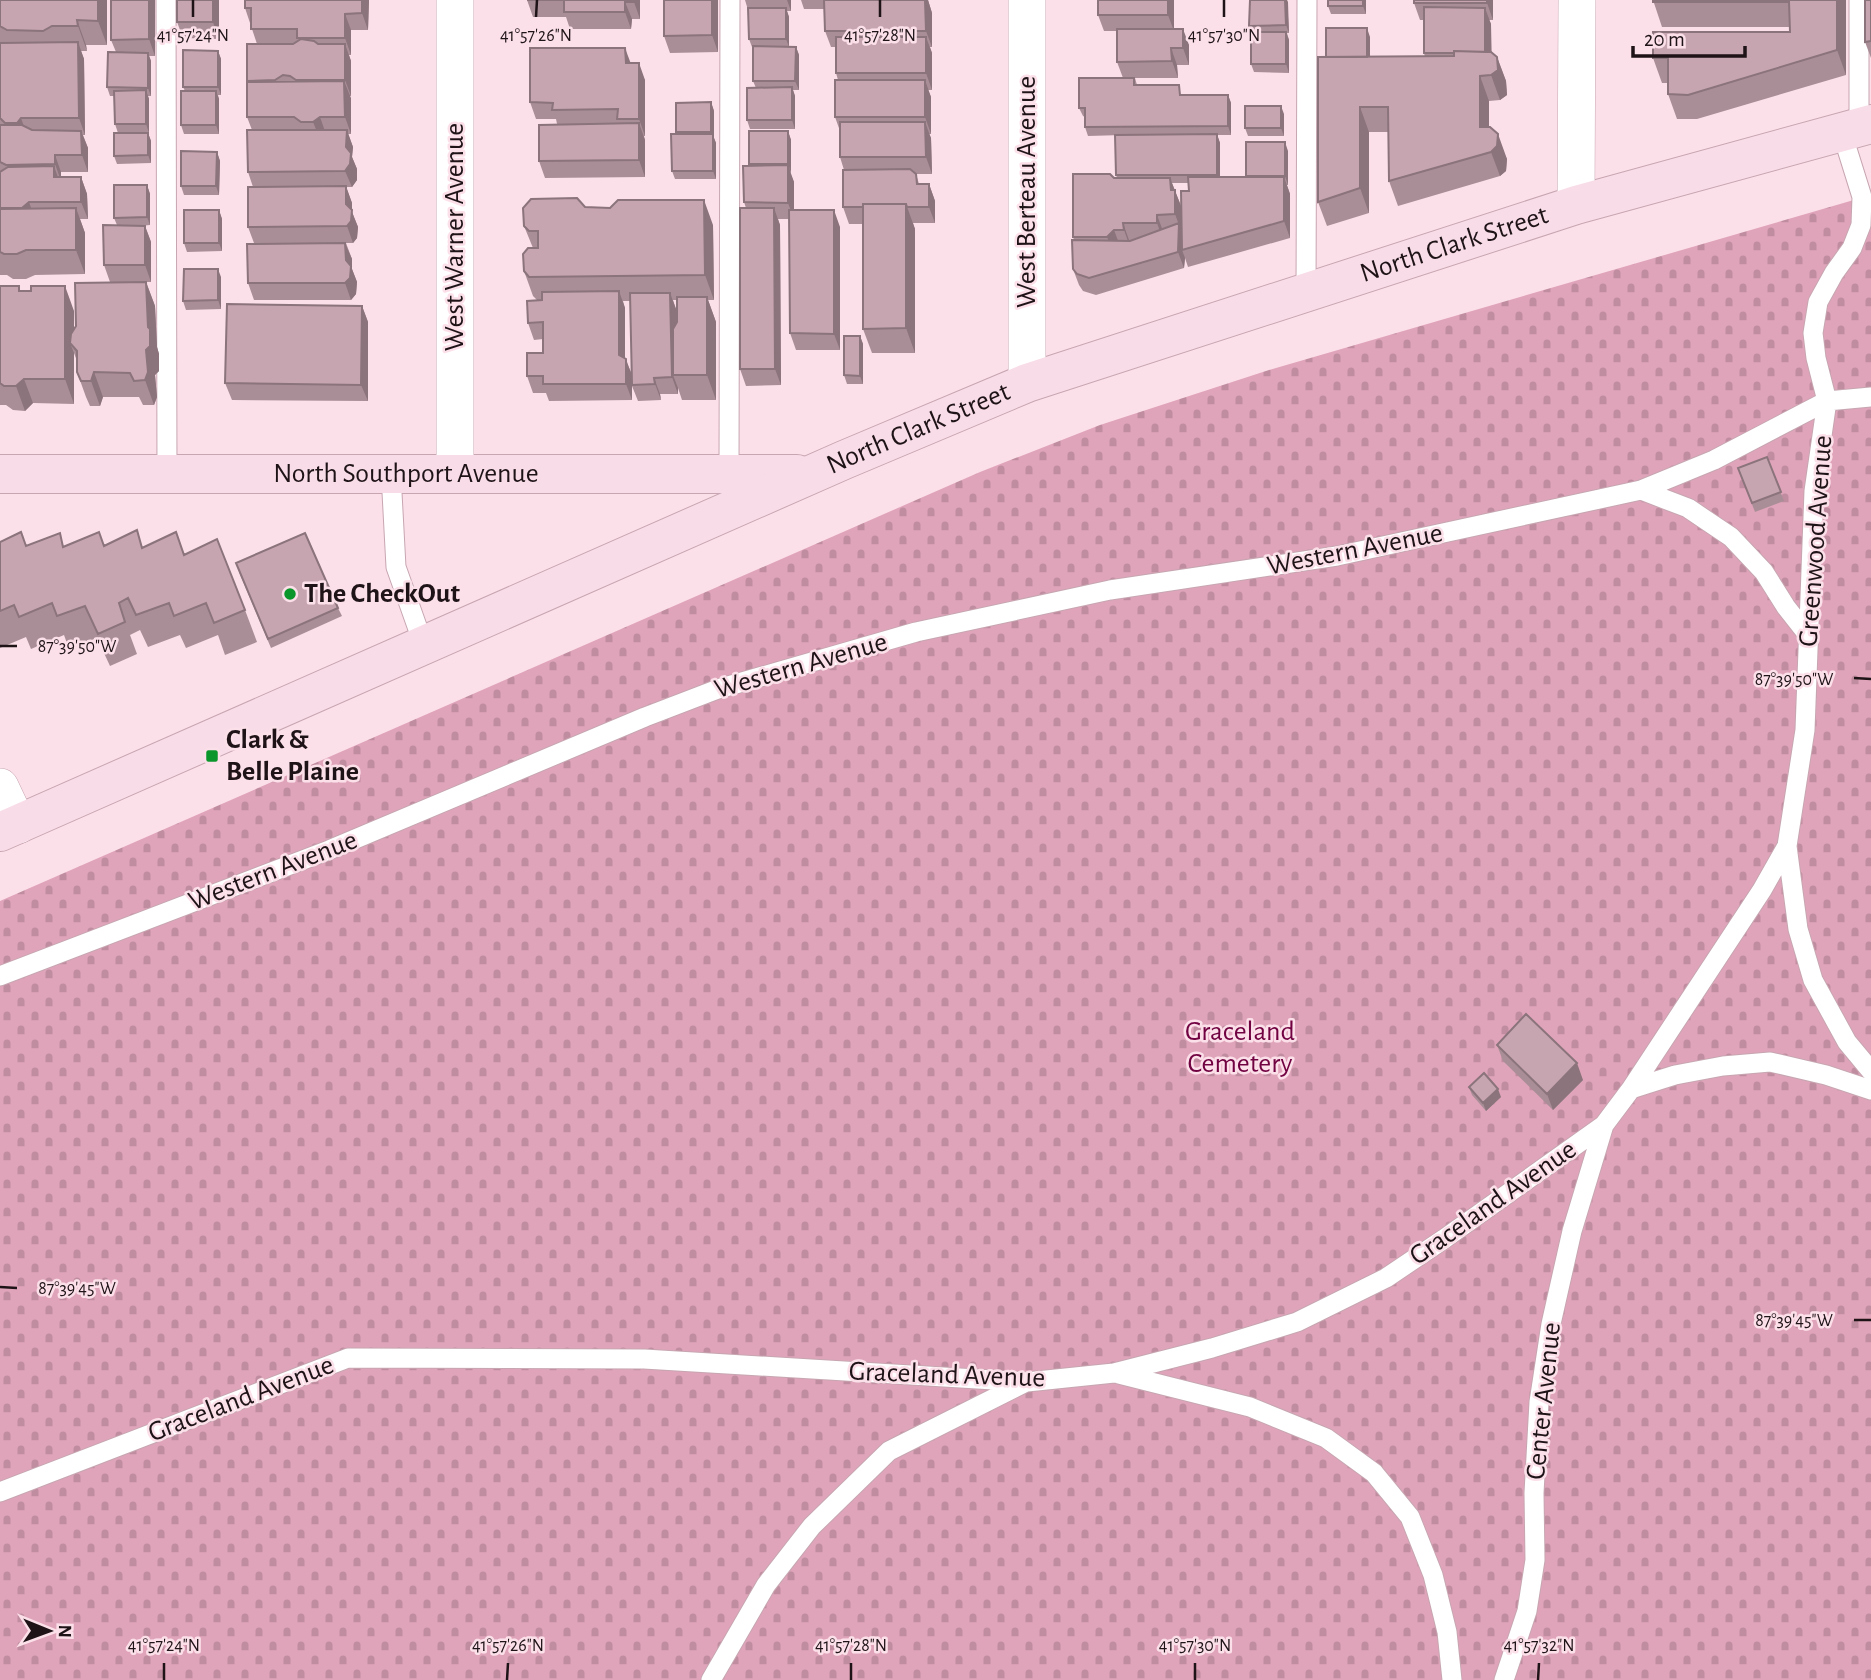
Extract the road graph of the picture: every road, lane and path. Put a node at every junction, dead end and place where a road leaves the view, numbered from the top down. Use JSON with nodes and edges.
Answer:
{"nodes":[{"id":1,"x":166,"y":0,"type":"edge"},
{"id":2,"x":455,"y":0,"type":"edge"},
{"id":3,"x":730,"y":0,"type":"edge"},
{"id":4,"x":1027,"y":0,"type":"edge"},
{"id":5,"x":1307,"y":0,"type":"edge"},
{"id":6,"x":1577,"y":0,"type":"edge"},
{"id":7,"x":1859,"y":0,"type":"edge"},
{"id":8,"x":1857,"y":128,"type":"edge"},
{"id":9,"x":1576,"y":205,"type":"junction"},
{"id":10,"x":1306,"y":293,"type":"junction"},
{"id":11,"x":1027,"y":383,"type":"junction"},
{"id":12,"x":1871,"y":397,"type":"edge"},
{"id":13,"x":1826,"y":401,"type":"junction"},
{"id":14,"x":0,"y":474,"type":"edge"},
{"id":15,"x":167,"y":474,"type":"junction"},
{"id":16,"x":391,"y":474,"type":"junction"},
{"id":17,"x":455,"y":474,"type":"junction"},
{"id":18,"x":729,"y":474,"type":"junction"},
{"id":19,"x":813,"y":474,"type":"junction"},
{"id":20,"x":1641,"y":491,"type":"junction"},
{"id":21,"x":1808,"y":635,"type":"junction"},
{"id":22,"x":424,"y":646,"type":"junction"},
{"id":23,"x":0,"y":787,"type":"edge"},
{"id":24,"x":9,"y":828,"type":"edge"},
{"id":25,"x":1787,"y":846,"type":"junction"},
{"id":26,"x":0,"y":976,"type":"edge"},
{"id":27,"x":1871,"y":1071,"type":"edge"},
{"id":28,"x":1632,"y":1089,"type":"junction"},
{"id":29,"x":1871,"y":1090,"type":"edge"},
{"id":30,"x":1604,"y":1125,"type":"junction"},
{"id":31,"x":1114,"y":1373,"type":"junction"},
{"id":32,"x":1027,"y":1382,"type":"junction"},
{"id":33,"x":0,"y":1492,"type":"edge"},
{"id":34,"x":710,"y":1680,"type":"edge"},
{"id":35,"x":1452,"y":1680,"type":"edge"},
{"id":36,"x":1504,"y":1680,"type":"edge"}],
"edges":[{"from":1,"to":15,"type":"lane"},
{"from":2,"to":17,"type":"street","name":"West Warner Avenue"},
{"from":3,"to":18,"type":"lane"},
{"from":4,"to":11,"type":"street","name":"West Berteau Avenue"},
{"from":5,"to":10,"type":"lane"},
{"from":6,"to":9,"type":"street"},
{"from":7,"to":8,"type":"lane","name":"Greenwood Avenue"},
{"from":8,"to":9,"type":"main road","name":"North Clark Street"},
{"from":8,"to":13,"type":"lane","name":"Greenwood Avenue"},
{"from":9,"to":10,"type":"main road","name":"North Clark Street"},
{"from":10,"to":11,"type":"main road","name":"North Clark Street"},
{"from":11,"to":19,"type":"main road","name":"North Clark Street"},
{"from":12,"to":13,"type":"lane"},
{"from":13,"to":20,"type":"lane","name":"Western Avenue"},
{"from":13,"to":21,"type":"lane","name":"Greenwood Avenue"},
{"from":14,"to":15,"type":"main road","name":"North Southport Avenue"},
{"from":15,"to":16,"type":"main road","name":"North Southport Avenue"},
{"from":16,"to":17,"type":"main road","name":"North Southport Avenue"},
{"from":16,"to":22,"type":"lane"},
{"from":17,"to":18,"type":"main road","name":"North Southport Avenue"},
{"from":18,"to":19,"type":"main road","name":"North Southport Avenue"},
{"from":19,"to":22,"type":"main road","name":"North Clark Street"},
{"from":20,"to":21,"type":"lane"},
{"from":20,"to":26,"type":"lane","name":"Western Avenue"},
{"from":21,"to":25,"type":"lane","name":"Greenwood Avenue"},
{"from":22,"to":24,"type":"main road","name":"North Clark Street"},
{"from":23,"to":24,"type":"street"},
{"from":25,"to":27,"type":"lane","name":"Greenwood Avenue"},
{"from":25,"to":28,"type":"lane"},
{"from":28,"to":29,"type":"lane"},
{"from":28,"to":30,"type":"lane","name":"Graceland Avenue"},
{"from":30,"to":31,"type":"lane","name":"Graceland Avenue"},
{"from":30,"to":36,"type":"lane","name":"Center Avenue"},
{"from":31,"to":32,"type":"lane","name":"Graceland Avenue"},
{"from":31,"to":35,"type":"lane"},
{"from":32,"to":33,"type":"lane","name":"Graceland Avenue"},
{"from":32,"to":34,"type":"lane"}]}
